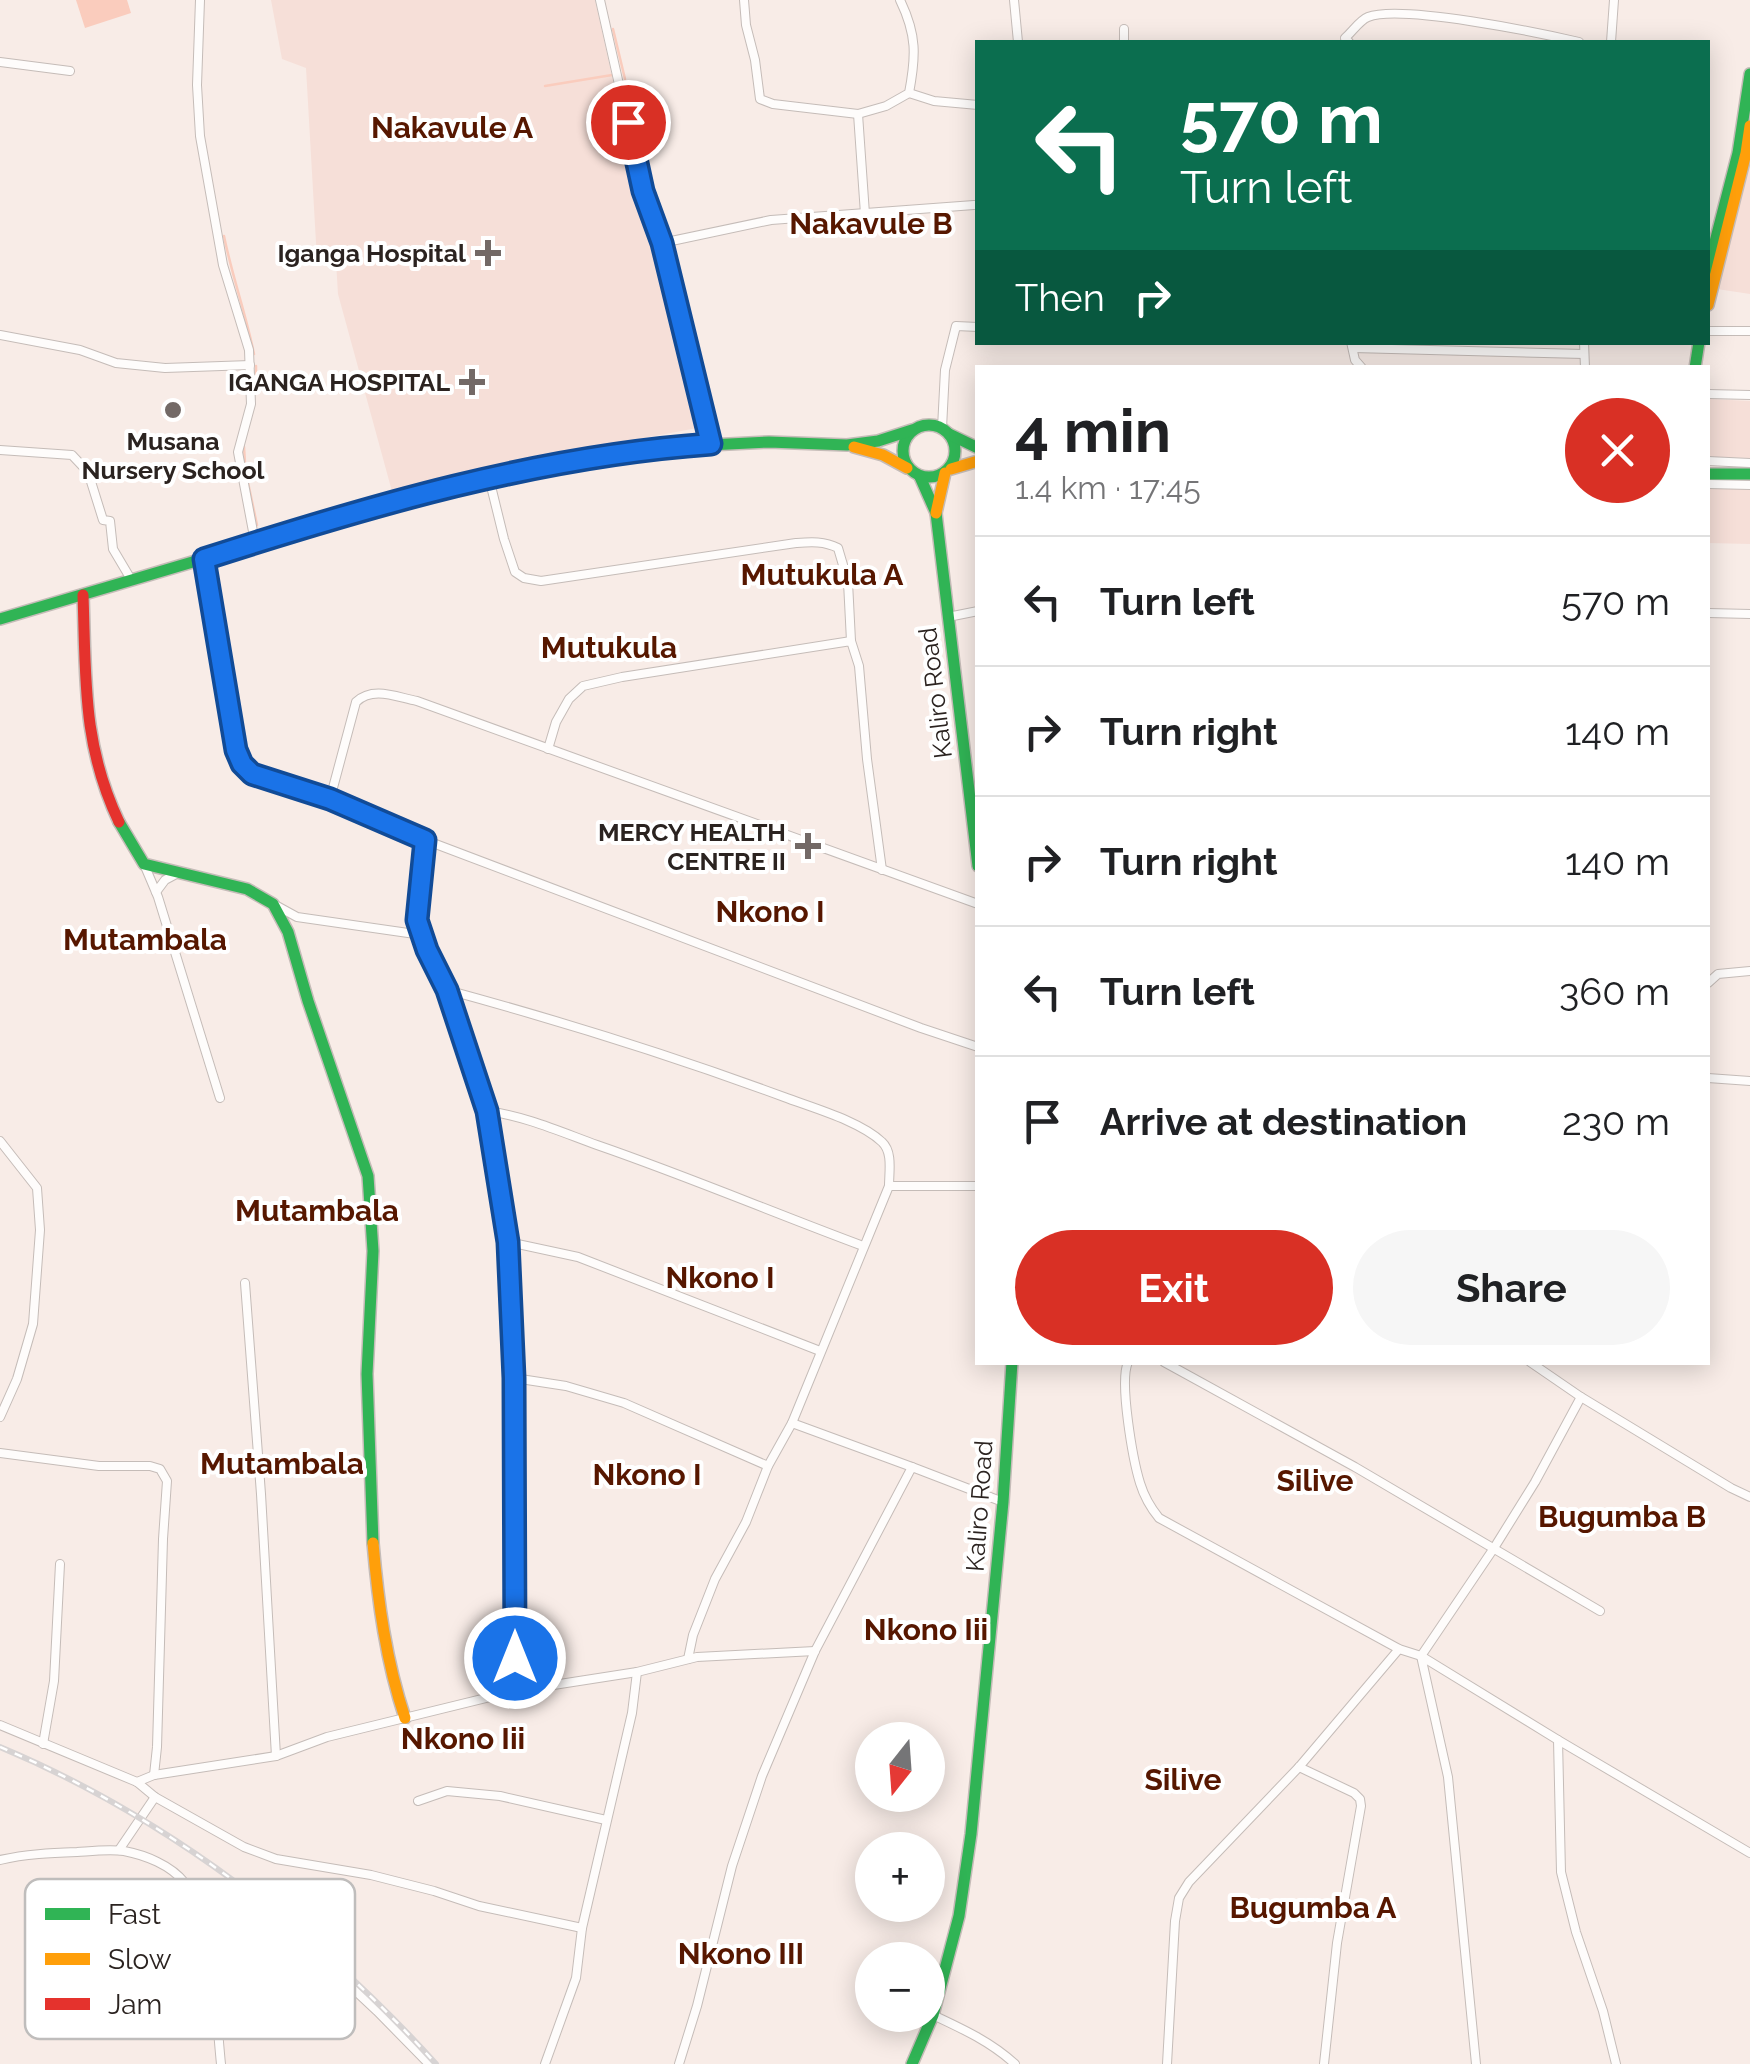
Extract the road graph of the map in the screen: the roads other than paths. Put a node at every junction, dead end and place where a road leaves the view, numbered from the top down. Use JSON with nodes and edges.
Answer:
{"nodes":[{"id":1,"x":200,"y":0,"type":"edge"},
{"id":2,"x":600,"y":0,"type":"edge"},
{"id":3,"x":744,"y":0,"type":"edge"},
{"id":4,"x":900,"y":0,"type":"edge"},
{"id":5,"x":1014,"y":0,"type":"edge"},
{"id":6,"x":1614,"y":0,"type":"edge"},
{"id":7,"x":1124,"y":29,"type":"dead end"},
{"id":8,"x":1018,"y":40,"type":"edge"},
{"id":9,"x":1124,"y":40,"type":"edge"},
{"id":10,"x":1347,"y":40,"type":"edge"},
{"id":11,"x":1570,"y":40,"type":"edge"},
{"id":12,"x":1612,"y":40,"type":"edge"},
{"id":13,"x":0,"y":62,"type":"edge"},
{"id":14,"x":70,"y":70,"type":"dead end"},
{"id":15,"x":1750,"y":74,"type":"edge"},
{"id":16,"x":909,"y":94,"type":"junction"},
{"id":17,"x":975,"y":105,"type":"edge"},
{"id":18,"x":858,"y":114,"type":"junction"},
{"id":19,"x":1750,"y":126,"type":"edge"},
{"id":20,"x":1745,"y":153,"type":"edge"},
{"id":21,"x":974,"y":206,"type":"dead end"},
{"id":22,"x":865,"y":214,"type":"junction"},
{"id":23,"x":662,"y":243,"type":"junction"},
{"id":24,"x":1710,"y":263,"type":"edge"},
{"id":25,"x":1710,"y":297,"type":"edge"},
{"id":26,"x":975,"y":327,"type":"edge"},
{"id":27,"x":1710,"y":331,"type":"edge"},
{"id":28,"x":1750,"y":331,"type":"edge"},
{"id":29,"x":0,"y":335,"type":"edge"},
{"id":30,"x":1352,"y":345,"type":"edge"},
{"id":31,"x":1584,"y":345,"type":"edge"},
{"id":32,"x":1584,"y":354,"type":"junction"},
{"id":33,"x":250,"y":365,"type":"junction"},
{"id":34,"x":1585,"y":365,"type":"edge"},
{"id":35,"x":1710,"y":394,"type":"edge"},
{"id":36,"x":1750,"y":396,"type":"edge"},
{"id":37,"x":912,"y":430,"type":"junction"},
{"id":38,"x":945,"y":431,"type":"junction"},
{"id":39,"x":711,"y":444,"type":"junction"},
{"id":40,"x":847,"y":445,"type":"junction"},
{"id":41,"x":975,"y":446,"type":"edge"},
{"id":42,"x":0,"y":450,"type":"edge"},
{"id":43,"x":1710,"y":461,"type":"edge"},
{"id":44,"x":975,"y":462,"type":"edge"},
{"id":45,"x":1750,"y":463,"type":"edge"},
{"id":46,"x":907,"y":468,"type":"junction"},
{"id":47,"x":948,"y":471,"type":"junction"},
{"id":48,"x":1710,"y":474,"type":"edge"},
{"id":49,"x":1750,"y":474,"type":"edge"},
{"id":50,"x":920,"y":477,"type":"junction"},
{"id":51,"x":489,"y":478,"type":"junction"},
{"id":52,"x":1710,"y":484,"type":"edge"},
{"id":53,"x":1750,"y":485,"type":"edge"},
{"id":54,"x":936,"y":514,"type":"junction"},
{"id":55,"x":255,"y":542,"type":"junction"},
{"id":56,"x":204,"y":559,"type":"junction"},
{"id":57,"x":132,"y":582,"type":"junction"},
{"id":58,"x":83,"y":595,"type":"junction"},
{"id":59,"x":975,"y":612,"type":"edge"},
{"id":60,"x":1710,"y":613,"type":"edge"},
{"id":61,"x":1750,"y":614,"type":"edge"},
{"id":62,"x":948,"y":617,"type":"junction"},
{"id":63,"x":0,"y":618,"type":"edge"},
{"id":64,"x":851,"y":641,"type":"junction"},
{"id":65,"x":548,"y":749,"type":"junction"},
{"id":66,"x":330,"y":799,"type":"junction"},
{"id":67,"x":425,"y":840,"type":"junction"},
{"id":68,"x":975,"y":841,"type":"edge"},
{"id":69,"x":144,"y":864,"type":"junction"},
{"id":70,"x":882,"y":870,"type":"junction"},
{"id":71,"x":178,"y":873,"type":"junction"},
{"id":72,"x":156,"y":892,"type":"junction"},
{"id":73,"x":975,"y":903,"type":"edge"},
{"id":74,"x":272,"y":904,"type":"junction"},
{"id":75,"x":422,"y":936,"type":"junction"},
{"id":76,"x":1750,"y":971,"type":"edge"},
{"id":77,"x":1710,"y":981,"type":"edge"},
{"id":78,"x":447,"y":990,"type":"junction"},
{"id":79,"x":975,"y":1045,"type":"edge"},
{"id":80,"x":1710,"y":1078,"type":"edge"},
{"id":81,"x":1750,"y":1081,"type":"edge"},
{"id":82,"x":220,"y":1098,"type":"dead end"},
{"id":83,"x":487,"y":1111,"type":"junction"},
{"id":84,"x":0,"y":1141,"type":"edge"},
{"id":85,"x":889,"y":1186,"type":"junction"},
{"id":86,"x":975,"y":1186,"type":"edge"},
{"id":87,"x":508,"y":1242,"type":"junction"},
{"id":88,"x":863,"y":1246,"type":"junction"},
{"id":89,"x":245,"y":1282,"type":"dead end"},
{"id":90,"x":820,"y":1351,"type":"junction"},
{"id":91,"x":1012,"y":1365,"type":"edge"},
{"id":92,"x":1126,"y":1365,"type":"edge"},
{"id":93,"x":1169,"y":1365,"type":"edge"},
{"id":94,"x":1543,"y":1366,"type":"edge"},
{"id":95,"x":514,"y":1378,"type":"junction"},
{"id":96,"x":1581,"y":1397,"type":"junction"},
{"id":97,"x":0,"y":1417,"type":"edge"},
{"id":98,"x":792,"y":1423,"type":"junction"},
{"id":99,"x":0,"y":1453,"type":"edge"},
{"id":100,"x":768,"y":1466,"type":"junction"},
{"id":101,"x":912,"y":1467,"type":"junction"},
{"id":102,"x":1750,"y":1496,"type":"edge"},
{"id":103,"x":1003,"y":1502,"type":"junction"},
{"id":104,"x":1494,"y":1548,"type":"junction"},
{"id":105,"x":60,"y":1564,"type":"dead end"},
{"id":106,"x":1600,"y":1611,"type":"dead end"},
{"id":107,"x":1399,"y":1649,"type":"junction"},
{"id":108,"x":815,"y":1651,"type":"junction"},
{"id":109,"x":1420,"y":1656,"type":"junction"},
{"id":110,"x":688,"y":1659,"type":"junction"},
{"id":111,"x":637,"y":1672,"type":"junction"},
{"id":112,"x":515,"y":1691,"type":"junction"},
{"id":113,"x":405,"y":1718,"type":"junction"},
{"id":114,"x":0,"y":1725,"type":"edge"},
{"id":115,"x":1558,"y":1740,"type":"junction"},
{"id":116,"x":43,"y":1744,"type":"junction"},
{"id":117,"x":276,"y":1756,"type":"junction"},
{"id":118,"x":1299,"y":1767,"type":"junction"},
{"id":119,"x":154,"y":1775,"type":"junction"},
{"id":120,"x":136,"y":1782,"type":"junction"},
{"id":121,"x":156,"y":1797,"type":"junction"},
{"id":122,"x":418,"y":1801,"type":"dead end"},
{"id":123,"x":606,"y":1820,"type":"junction"},
{"id":124,"x":119,"y":1850,"type":"junction"},
{"id":125,"x":1750,"y":1853,"type":"edge"},
{"id":126,"x":0,"y":1860,"type":"edge"},
{"id":127,"x":183,"y":1879,"type":"edge"},
{"id":128,"x":582,"y":1928,"type":"junction"},
{"id":129,"x":945,"y":1969,"type":"edge"},
{"id":130,"x":355,"y":1990,"type":"edge"},
{"id":131,"x":945,"y":2020,"type":"edge"},
{"id":132,"x":926,"y":2032,"type":"edge"},
{"id":133,"x":218,"y":2039,"type":"edge"},
{"id":134,"x":221,"y":2064,"type":"edge"},
{"id":135,"x":429,"y":2064,"type":"edge"},
{"id":136,"x":546,"y":2064,"type":"edge"},
{"id":137,"x":679,"y":2064,"type":"edge"},
{"id":138,"x":912,"y":2064,"type":"edge"},
{"id":139,"x":1016,"y":2064,"type":"edge"},
{"id":140,"x":1168,"y":2064,"type":"edge"},
{"id":141,"x":1324,"y":2064,"type":"edge"},
{"id":142,"x":1476,"y":2064,"type":"edge"},
{"id":143,"x":1616,"y":2064,"type":"edge"}],
"edges":[{"from":1,"to":33,"type":"street"},
{"from":2,"to":23,"type":"street"},
{"from":3,"to":18,"type":"street"},
{"from":4,"to":16,"type":"street"},
{"from":5,"to":8,"type":"street"},
{"from":6,"to":12,"type":"street"},
{"from":7,"to":9,"type":"street"},
{"from":10,"to":11,"type":"street"},
{"from":13,"to":14,"type":"street"},
{"from":15,"to":20,"type":"main road"},
{"from":16,"to":17,"type":"street"},
{"from":16,"to":18,"type":"street"},
{"from":18,"to":22,"type":"street"},
{"from":19,"to":20,"type":"main road"},
{"from":20,"to":24,"type":"main road"},
{"from":20,"to":25,"type":"main road"},
{"from":21,"to":22,"type":"street"},
{"from":22,"to":23,"type":"street"},
{"from":23,"to":39,"type":"street"},
{"from":26,"to":38,"type":"street"},
{"from":27,"to":28,"type":"street"},
{"from":29,"to":33,"type":"street"},
{"from":30,"to":32,"type":"street"},
{"from":31,"to":32,"type":"street"},
{"from":32,"to":34,"type":"street"},
{"from":33,"to":55,"type":"street"},
{"from":35,"to":36,"type":"street"},
{"from":37,"to":38,"type":"main road"},
{"from":37,"to":40,"type":"main road"},
{"from":37,"to":46,"type":"main road"},
{"from":38,"to":41,"type":"main road"},
{"from":38,"to":47,"type":"main road"},
{"from":39,"to":40,"type":"main road"},
{"from":39,"to":51,"type":"main road"},
{"from":40,"to":46,"type":"main road"},
{"from":42,"to":57,"type":"street"},
{"from":43,"to":45,"type":"street"},
{"from":44,"to":47,"type":"main road"},
{"from":46,"to":50,"type":"main road"},
{"from":47,"to":50,"type":"main road"},
{"from":47,"to":54,"type":"main road","name":"Kaliro Road"},
{"from":48,"to":49,"type":"main road"},
{"from":50,"to":54,"type":"main road","name":"Kaliro Road"},
{"from":51,"to":55,"type":"main road"},
{"from":51,"to":64,"type":"street"},
{"from":52,"to":53,"type":"street"},
{"from":54,"to":62,"type":"main road","name":"Kaliro Road"},
{"from":55,"to":56,"type":"main road"},
{"from":56,"to":57,"type":"main road"},
{"from":56,"to":66,"type":"street"},
{"from":57,"to":58,"type":"main road"},
{"from":58,"to":63,"type":"main road"},
{"from":58,"to":69,"type":"main road"},
{"from":59,"to":62,"type":"street"},
{"from":60,"to":61,"type":"street"},
{"from":62,"to":68,"type":"main road","name":"Kaliro Road"},
{"from":64,"to":65,"type":"street"},
{"from":64,"to":70,"type":"street"},
{"from":65,"to":66,"type":"street"},
{"from":65,"to":70,"type":"street"},
{"from":66,"to":67,"type":"street"},
{"from":67,"to":75,"type":"street"},
{"from":67,"to":79,"type":"street"},
{"from":69,"to":71,"type":"main road"},
{"from":69,"to":72,"type":"street"},
{"from":70,"to":73,"type":"street"},
{"from":71,"to":72,"type":"street"},
{"from":71,"to":74,"type":"main road"},
{"from":72,"to":82,"type":"street"},
{"from":74,"to":75,"type":"street"},
{"from":74,"to":113,"type":"main road"},
{"from":75,"to":78,"type":"street"},
{"from":76,"to":77,"type":"street"},
{"from":78,"to":83,"type":"street"},
{"from":78,"to":85,"type":"street"},
{"from":80,"to":81,"type":"street"},
{"from":83,"to":87,"type":"street"},
{"from":83,"to":88,"type":"street"},
{"from":84,"to":97,"type":"street"},
{"from":85,"to":86,"type":"street"},
{"from":85,"to":88,"type":"street"},
{"from":87,"to":90,"type":"street"},
{"from":87,"to":95,"type":"street"},
{"from":88,"to":90,"type":"street"},
{"from":89,"to":117,"type":"street"},
{"from":90,"to":98,"type":"street"},
{"from":91,"to":103,"type":"main road","name":"Kaliro Road"},
{"from":92,"to":107,"type":"street"},
{"from":93,"to":104,"type":"street"},
{"from":94,"to":96,"type":"street"},
{"from":95,"to":100,"type":"street"},
{"from":95,"to":112,"type":"street"},
{"from":96,"to":102,"type":"street"},
{"from":96,"to":104,"type":"street"},
{"from":98,"to":100,"type":"street"},
{"from":98,"to":101,"type":"street"},
{"from":99,"to":119,"type":"street"},
{"from":100,"to":110,"type":"street"},
{"from":101,"to":103,"type":"street"},
{"from":101,"to":108,"type":"street"},
{"from":103,"to":129,"type":"main road","name":"Kaliro Road"},
{"from":104,"to":106,"type":"street"},
{"from":104,"to":109,"type":"street"},
{"from":105,"to":116,"type":"street"},
{"from":107,"to":109,"type":"street"},
{"from":107,"to":118,"type":"street"},
{"from":108,"to":110,"type":"street"},
{"from":108,"to":137,"type":"street"},
{"from":109,"to":115,"type":"street"},
{"from":109,"to":142,"type":"street"},
{"from":110,"to":111,"type":"street"},
{"from":111,"to":112,"type":"street"},
{"from":111,"to":123,"type":"street"},
{"from":112,"to":113,"type":"street"},
{"from":113,"to":117,"type":"street"},
{"from":114,"to":116,"type":"street"},
{"from":115,"to":125,"type":"street"},
{"from":115,"to":143,"type":"street"},
{"from":116,"to":120,"type":"street"},
{"from":117,"to":119,"type":"street"},
{"from":118,"to":140,"type":"street"},
{"from":118,"to":141,"type":"street"},
{"from":119,"to":120,"type":"street"},
{"from":120,"to":121,"type":"street"},
{"from":121,"to":124,"type":"street"},
{"from":121,"to":128,"type":"street"},
{"from":122,"to":123,"type":"street"},
{"from":123,"to":128,"type":"street"},
{"from":124,"to":126,"type":"street"},
{"from":124,"to":127,"type":"street"},
{"from":128,"to":136,"type":"street"},
{"from":130,"to":135,"type":"street"},
{"from":131,"to":139,"type":"street"},
{"from":132,"to":138,"type":"main road","name":"Kaliro Road"},
{"from":133,"to":134,"type":"street"}]}
